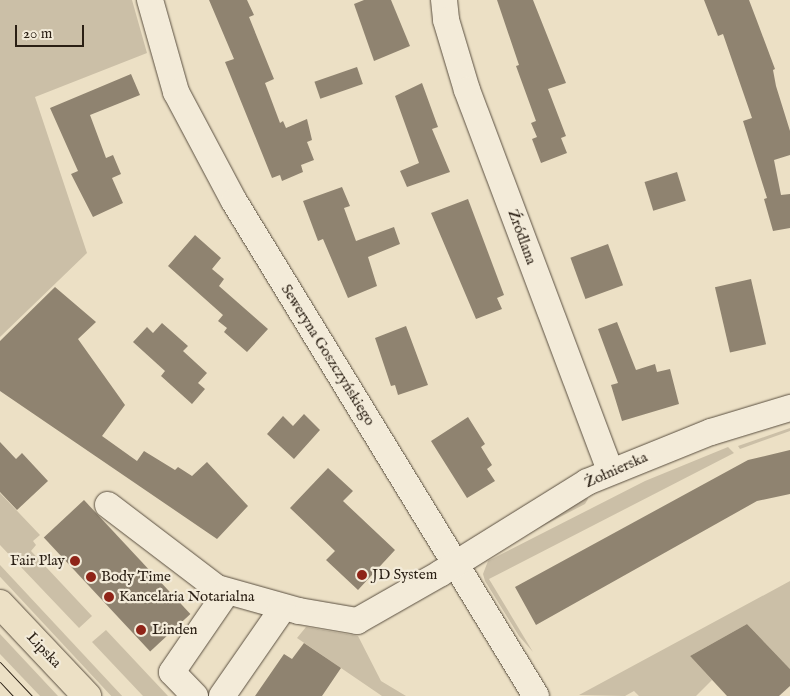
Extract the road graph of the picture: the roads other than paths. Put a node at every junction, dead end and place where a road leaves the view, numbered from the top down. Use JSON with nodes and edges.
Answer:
{"nodes":[{"id":1,"x":150,"y":0,"type":"edge"},
{"id":2,"x":444,"y":0,"type":"edge"},
{"id":3,"x":790,"y":408,"type":"edge"},
{"id":4,"x":610,"y":470,"type":"junction"},
{"id":5,"x":108,"y":505,"type":"dead end"},
{"id":6,"x":456,"y":563,"type":"junction"},
{"id":7,"x":226,"y":593,"type":"junction"},
{"id":8,"x":0,"y":604,"type":"edge"},
{"id":9,"x":283,"y":608,"type":"junction"},
{"id":10,"x":88,"y":696,"type":"edge"},
{"id":11,"x":195,"y":696,"type":"edge"},
{"id":12,"x":222,"y":696,"type":"edge"},
{"id":13,"x":536,"y":696,"type":"edge"}],
"edges":[{"from":1,"to":6,"type":"street","name":"Seweryna Goszczyńskiego"},
{"from":2,"to":4,"type":"street","name":"Źródlana"},
{"from":3,"to":4,"type":"street","name":"Żołnierska"},
{"from":4,"to":6,"type":"street","name":"Żołnierska"},
{"from":5,"to":7,"type":"street","name":"Żołnierska"},
{"from":6,"to":9,"type":"street","name":"Żołnierska"},
{"from":6,"to":13,"type":"street","name":"Seweryna Goszczyńskiego"},
{"from":7,"to":9,"type":"street","name":"Żołnierska"},
{"from":7,"to":11,"type":"street"},
{"from":8,"to":10,"type":"main road","name":"Lipska"},
{"from":9,"to":12,"type":"street"}]}
